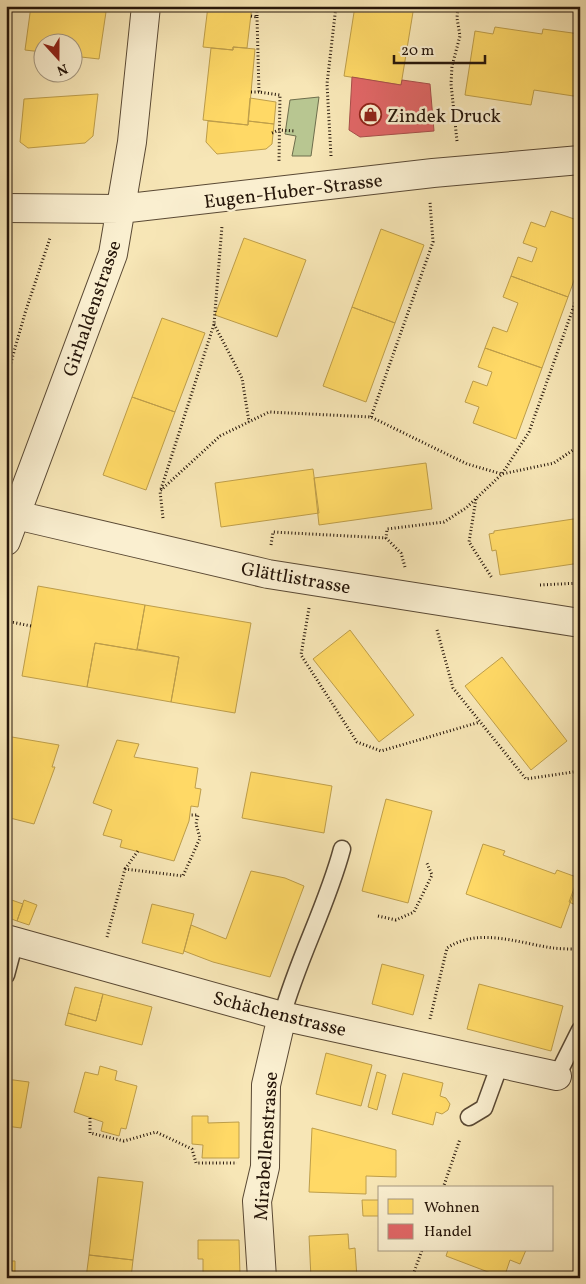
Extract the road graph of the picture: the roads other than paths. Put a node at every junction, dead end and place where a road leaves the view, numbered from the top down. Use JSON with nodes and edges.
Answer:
{"nodes":[{"id":1,"x":146,"y":6,"type":"edge"},
{"id":2,"x":580,"y":160,"type":"edge"},
{"id":3,"x":6,"y":208,"type":"edge"},
{"id":4,"x":120,"y":209,"type":"junction"},
{"id":5,"x":16,"y":515,"type":"junction"},
{"id":6,"x":6,"y":541,"type":"edge"},
{"id":7,"x":580,"y":623,"type":"edge"},
{"id":8,"x":342,"y":849,"type":"dead end"},
{"id":9,"x":11,"y":940,"type":"edge"},
{"id":10,"x":6,"y":975,"type":"edge"},
{"id":11,"x":282,"y":1016,"type":"junction"},
{"id":12,"x":580,"y":1030,"type":"edge"},
{"id":13,"x":500,"y":1064,"type":"junction"},
{"id":14,"x":557,"y":1076,"type":"joint"},
{"id":15,"x":469,"y":1117,"type":"road end"},
{"id":16,"x":262,"y":1278,"type":"edge"}],
"edges":[{"from":1,"to":4,"type":"street","name":"Girhaldenstrasse"},
{"from":2,"to":4,"type":"street","name":"Eugen-Huber-Strasse"},
{"from":3,"to":4,"type":"street","name":"Eugen-Huber-Strasse"},
{"from":4,"to":5,"type":"street","name":"Girhaldenstrasse"},
{"from":5,"to":6,"type":"street","name":"Girhaldenstrasse"},
{"from":5,"to":7,"type":"street","name":"Glättlistrasse"},
{"from":8,"to":11,"type":"lane"},
{"from":9,"to":10,"type":"lane"},
{"from":9,"to":11,"type":"street","name":"Schächenstrasse"},
{"from":11,"to":13,"type":"street","name":"Schächenstrasse"},
{"from":11,"to":16,"type":"street","name":"Mirabellenstrasse"},
{"from":12,"to":14,"type":"lane"},
{"from":13,"to":14,"type":"street","name":"Schächenstrasse"},
{"from":13,"to":15,"type":"lane"}]}
